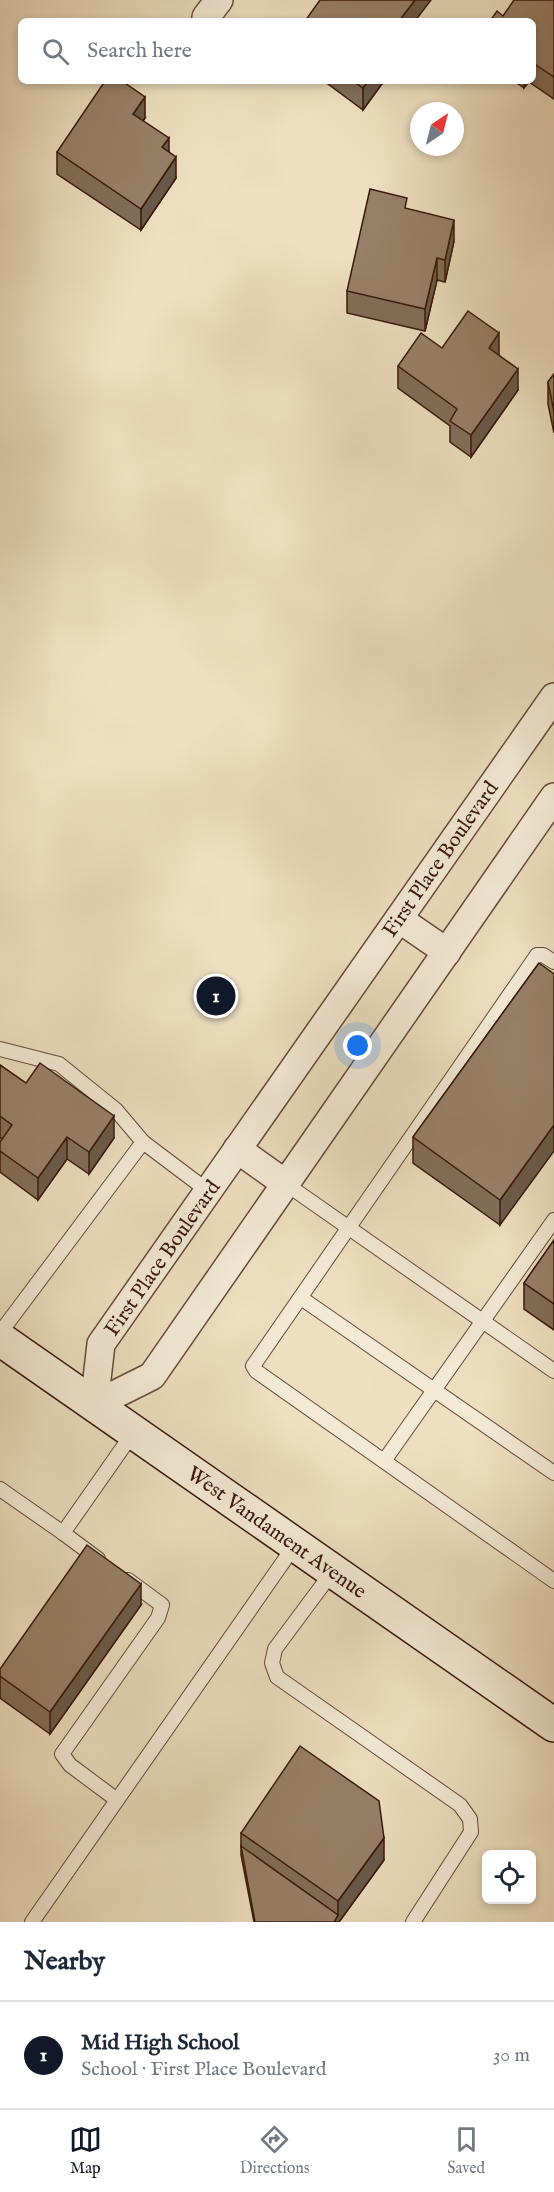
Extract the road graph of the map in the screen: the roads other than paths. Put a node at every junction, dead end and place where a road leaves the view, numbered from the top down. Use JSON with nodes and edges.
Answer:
{"nodes":[{"id":1,"x":554,"y":697,"type":"edge"},
{"id":2,"x":554,"y":797,"type":"edge"},
{"id":3,"x":399,"y":919,"type":"junction"},
{"id":4,"x":447,"y":952,"type":"junction"},
{"id":5,"x":554,"y":962,"type":"edge"},
{"id":6,"x":0,"y":1049,"type":"edge"},
{"id":7,"x":143,"y":1142,"type":"junction"},
{"id":8,"x":237,"y":1149,"type":"junction"},
{"id":9,"x":286,"y":1184,"type":"junction"},
{"id":10,"x":208,"y":1191,"type":"junction"},
{"id":11,"x":554,"y":1220,"type":"edge"},
{"id":12,"x":350,"y":1228,"type":"junction"},
{"id":13,"x":301,"y":1298,"type":"junction"},
{"id":14,"x":483,"y":1322,"type":"junction"},
{"id":15,"x":0,"y":1333,"type":"edge"},
{"id":16,"x":0,"y":1339,"type":"edge"},
{"id":17,"x":554,"y":1371,"type":"edge"},
{"id":18,"x":434,"y":1390,"type":"junction"},
{"id":19,"x":94,"y":1405,"type":"junction"},
{"id":20,"x":133,"y":1433,"type":"junction"},
{"id":21,"x":384,"y":1461,"type":"junction"},
{"id":22,"x":554,"y":1473,"type":"edge"},
{"id":23,"x":0,"y":1489,"type":"edge"},
{"id":24,"x":63,"y":1533,"type":"junction"},
{"id":25,"x":296,"y":1545,"type":"junction"},
{"id":26,"x":333,"y":1571,"type":"junction"},
{"id":27,"x":554,"y":1581,"type":"edge"},
{"id":28,"x":554,"y":1725,"type":"edge"},
{"id":29,"x":117,"y":1800,"type":"junction"},
{"id":30,"x":32,"y":1922,"type":"edge"},
{"id":31,"x":413,"y":1922,"type":"edge"}],
"edges":[{"from":1,"to":3,"type":"street","name":"First Place Boulevard"},
{"from":2,"to":4,"type":"street"},
{"from":3,"to":4,"type":"street"},
{"from":3,"to":8,"type":"street","name":"First Place Boulevard"},
{"from":4,"to":9,"type":"street"},
{"from":5,"to":12,"type":"lane"},
{"from":6,"to":7,"type":"lane"},
{"from":7,"to":10,"type":"lane"},
{"from":7,"to":15,"type":"lane"},
{"from":8,"to":9,"type":"street"},
{"from":8,"to":10,"type":"street","name":"First Place Boulevard"},
{"from":9,"to":12,"type":"lane"},
{"from":9,"to":19,"type":"street"},
{"from":10,"to":19,"type":"street","name":"First Place Boulevard"},
{"from":11,"to":14,"type":"lane"},
{"from":12,"to":13,"type":"lane"},
{"from":12,"to":14,"type":"lane"},
{"from":13,"to":18,"type":"lane"},
{"from":13,"to":21,"type":"lane"},
{"from":14,"to":17,"type":"lane"},
{"from":14,"to":18,"type":"lane"},
{"from":16,"to":19,"type":"street","name":"West Vandament Avenue"},
{"from":18,"to":21,"type":"lane"},
{"from":18,"to":22,"type":"lane"},
{"from":19,"to":20,"type":"street","name":"West Vandament Avenue"},
{"from":20,"to":24,"type":"lane"},
{"from":20,"to":25,"type":"street","name":"West Vandament Avenue"},
{"from":21,"to":27,"type":"lane"},
{"from":23,"to":24,"type":"lane"},
{"from":24,"to":29,"type":"lane"},
{"from":25,"to":26,"type":"street","name":"West Vandament Avenue"},
{"from":25,"to":29,"type":"lane"},
{"from":26,"to":28,"type":"street","name":"West Vandament Avenue"},
{"from":26,"to":31,"type":"lane"},
{"from":29,"to":30,"type":"lane"}]}
